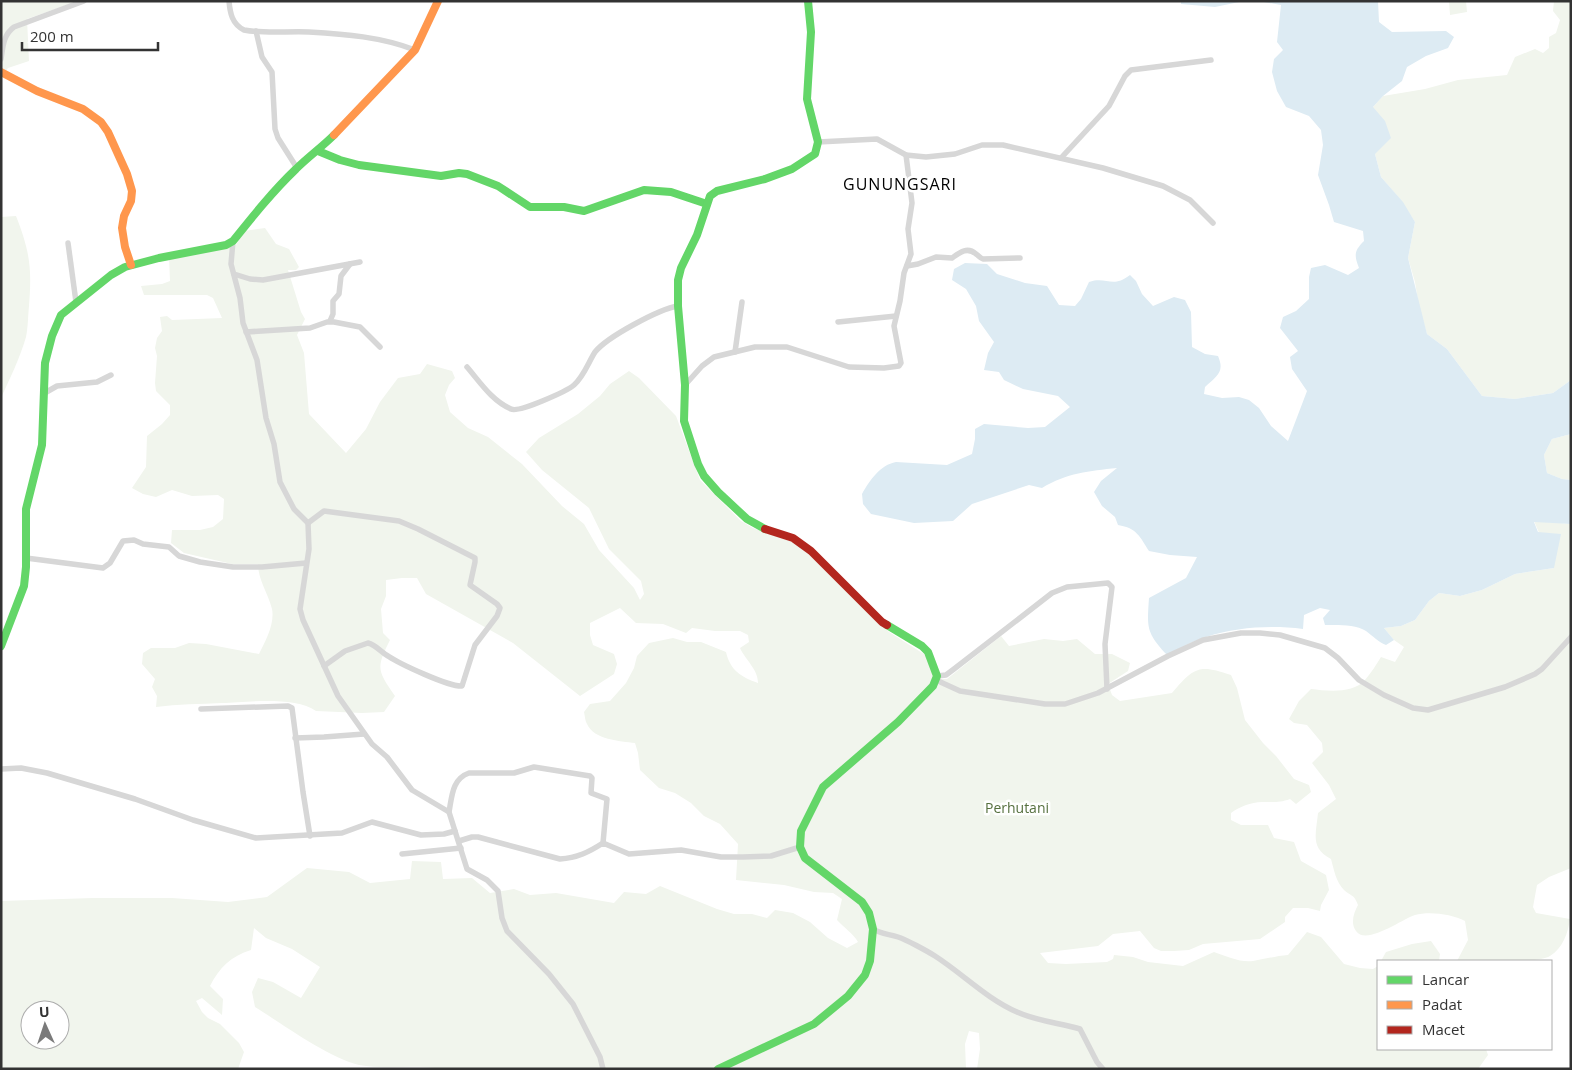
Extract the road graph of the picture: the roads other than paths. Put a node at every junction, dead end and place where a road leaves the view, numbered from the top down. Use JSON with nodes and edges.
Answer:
{"nodes":[{"id":1,"x":84,"y":1,"type":"edge"},
{"id":2,"x":229,"y":1,"type":"edge"},
{"id":3,"x":438,"y":1,"type":"edge"},
{"id":4,"x":808,"y":1,"type":"edge"},
{"id":5,"x":256,"y":31,"type":"junction"},
{"id":6,"x":415,"y":50,"type":"junction"},
{"id":7,"x":1,"y":59,"type":"edge"},
{"id":8,"x":1211,"y":60,"type":"dead end"},
{"id":9,"x":1,"y":72,"type":"edge"},
{"id":10,"x":818,"y":142,"type":"junction"},
{"id":11,"x":318,"y":151,"type":"junction"},
{"id":12,"x":906,"y":155,"type":"junction"},
{"id":13,"x":1061,"y":158,"type":"junction"},
{"id":14,"x":297,"y":168,"type":"junction"},
{"id":15,"x":707,"y":204,"type":"junction"},
{"id":16,"x":1213,"y":223,"type":"dead end"},
{"id":17,"x":68,"y":243,"type":"dead end"},
{"id":18,"x":230,"y":245,"type":"junction"},
{"id":19,"x":1020,"y":258,"type":"dead end"},
{"id":20,"x":360,"y":262,"type":"dead end"},
{"id":21,"x":350,"y":264,"type":"junction"},
{"id":22,"x":131,"y":265,"type":"junction"},
{"id":23,"x":907,"y":266,"type":"junction"},
{"id":24,"x":234,"y":274,"type":"junction"},
{"id":25,"x":76,"y":302,"type":"junction"},
{"id":26,"x":742,"y":302,"type":"dead end"},
{"id":27,"x":678,"y":306,"type":"junction"},
{"id":28,"x":896,"y":316,"type":"junction"},
{"id":29,"x":330,"y":321,"type":"junction"},
{"id":30,"x":838,"y":322,"type":"dead end"},
{"id":31,"x":246,"y":332,"type":"junction"},
{"id":32,"x":380,"y":347,"type":"dead end"},
{"id":33,"x":735,"y":352,"type":"junction"},
{"id":34,"x":467,"y":367,"type":"dead end"},
{"id":35,"x":111,"y":375,"type":"dead end"},
{"id":36,"x":685,"y":385,"type":"junction"},
{"id":37,"x":44,"y":394,"type":"junction"},
{"id":38,"x":308,"y":523,"type":"junction"},
{"id":39,"x":26,"y":558,"type":"junction"},
{"id":40,"x":306,"y":563,"type":"junction"},
{"id":41,"x":1571,"y":637,"type":"edge"},
{"id":42,"x":1,"y":646,"type":"edge"},
{"id":43,"x":324,"y":666,"type":"junction"},
{"id":44,"x":936,"y":678,"type":"junction"},
{"id":45,"x":1107,"y":689,"type":"junction"},
{"id":46,"x":201,"y":709,"type":"dead end"},
{"id":47,"x":364,"y":734,"type":"junction"},
{"id":48,"x":295,"y":738,"type":"junction"},
{"id":49,"x":1,"y":769,"type":"edge"},
{"id":50,"x":449,"y":812,"type":"junction"},
{"id":51,"x":455,"y":832,"type":"junction"},
{"id":52,"x":310,"y":836,"type":"junction"},
{"id":53,"x":459,"y":841,"type":"junction"},
{"id":54,"x":603,"y":843,"type":"junction"},
{"id":55,"x":800,"y":847,"type":"junction"},
{"id":56,"x":461,"y":848,"type":"junction"},
{"id":57,"x":402,"y":854,"type":"dead end"},
{"id":58,"x":873,"y":930,"type":"junction"},
{"id":59,"x":603,"y":1069,"type":"edge"},
{"id":60,"x":718,"y":1069,"type":"edge"},
{"id":61,"x":1103,"y":1069,"type":"edge"}],
"edges":[{"from":1,"to":7,"type":"street"},
{"from":2,"to":5,"type":"street"},
{"from":3,"to":6,"type":"street"},
{"from":4,"to":10,"type":"street"},
{"from":5,"to":6,"type":"street"},
{"from":5,"to":14,"type":"street"},
{"from":6,"to":11,"type":"street"},
{"from":8,"to":13,"type":"street"},
{"from":9,"to":22,"type":"street"},
{"from":10,"to":12,"type":"street"},
{"from":10,"to":15,"type":"street"},
{"from":11,"to":14,"type":"street"},
{"from":11,"to":15,"type":"street"},
{"from":12,"to":13,"type":"street"},
{"from":12,"to":23,"type":"street"},
{"from":13,"to":16,"type":"street"},
{"from":14,"to":18,"type":"street"},
{"from":15,"to":27,"type":"street"},
{"from":17,"to":25,"type":"street"},
{"from":18,"to":22,"type":"street"},
{"from":18,"to":24,"type":"street"},
{"from":19,"to":23,"type":"street"},
{"from":20,"to":21,"type":"street"},
{"from":21,"to":24,"type":"street"},
{"from":21,"to":29,"type":"street"},
{"from":22,"to":25,"type":"street"},
{"from":23,"to":28,"type":"street"},
{"from":24,"to":31,"type":"street"},
{"from":25,"to":37,"type":"street"},
{"from":26,"to":33,"type":"street"},
{"from":27,"to":34,"type":"street"},
{"from":27,"to":36,"type":"street"},
{"from":28,"to":30,"type":"street"},
{"from":28,"to":33,"type":"street"},
{"from":29,"to":31,"type":"street"},
{"from":29,"to":32,"type":"street"},
{"from":31,"to":38,"type":"street"},
{"from":33,"to":36,"type":"street"},
{"from":35,"to":37,"type":"street"},
{"from":36,"to":44,"type":"street"},
{"from":37,"to":39,"type":"street"},
{"from":38,"to":40,"type":"street"},
{"from":38,"to":43,"type":"street"},
{"from":39,"to":40,"type":"street"},
{"from":39,"to":42,"type":"street"},
{"from":40,"to":43,"type":"street"},
{"from":41,"to":45,"type":"street"},
{"from":43,"to":47,"type":"street"},
{"from":44,"to":45,"type":"street"},
{"from":44,"to":45,"type":"street"},
{"from":44,"to":55,"type":"street"},
{"from":46,"to":48,"type":"street"},
{"from":47,"to":48,"type":"street"},
{"from":47,"to":50,"type":"street"},
{"from":48,"to":52,"type":"street"},
{"from":49,"to":52,"type":"street"},
{"from":50,"to":51,"type":"street"},
{"from":50,"to":54,"type":"street"},
{"from":51,"to":52,"type":"street"},
{"from":51,"to":53,"type":"street"},
{"from":53,"to":54,"type":"street"},
{"from":53,"to":56,"type":"street"},
{"from":54,"to":55,"type":"street"},
{"from":55,"to":58,"type":"street"},
{"from":56,"to":57,"type":"street"},
{"from":56,"to":59,"type":"street"},
{"from":58,"to":60,"type":"street"},
{"from":58,"to":61,"type":"street"}]}
